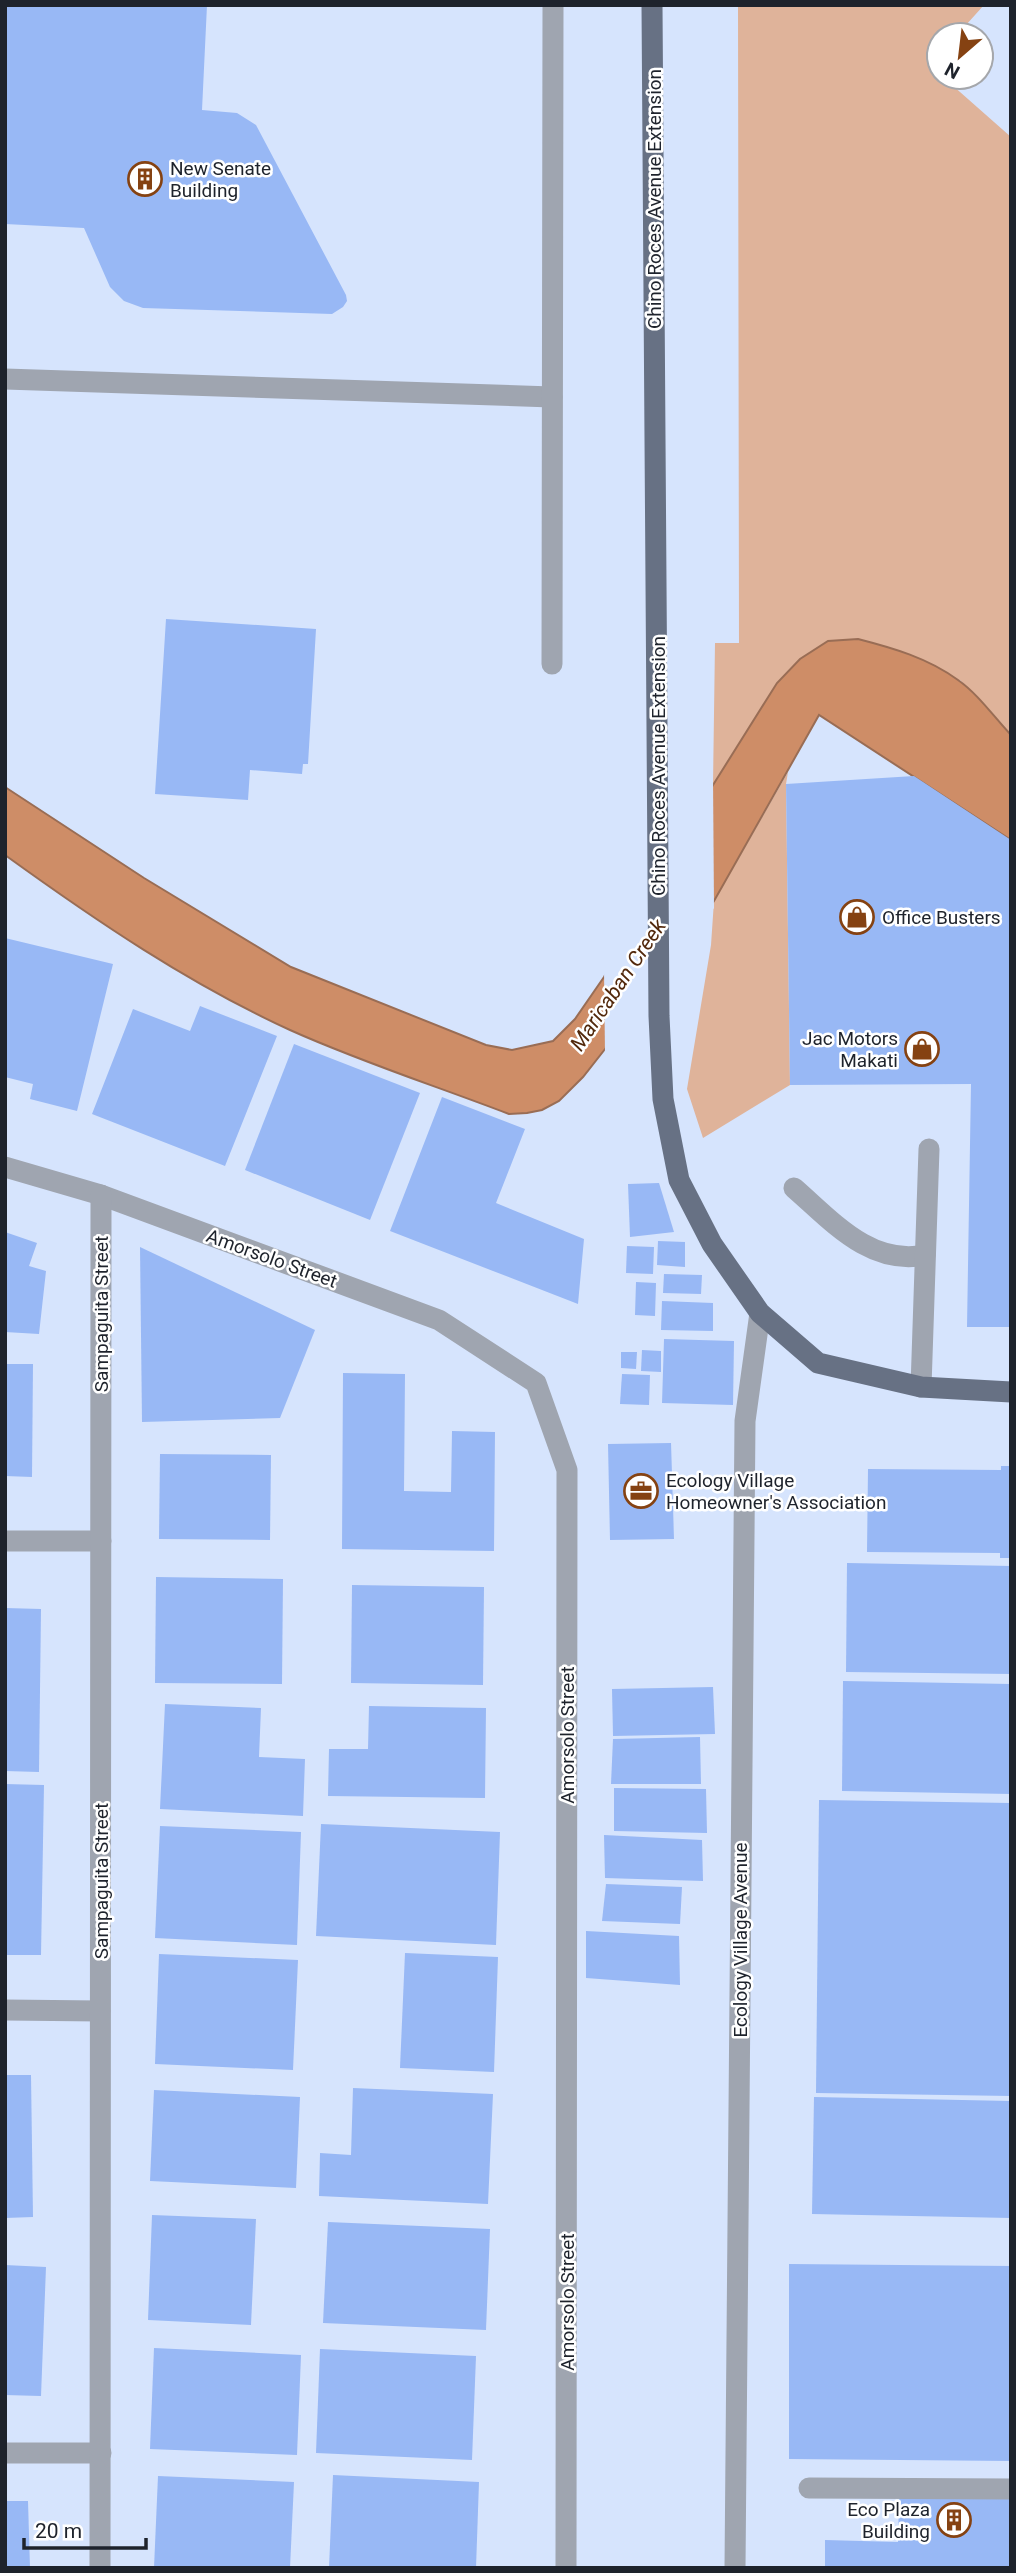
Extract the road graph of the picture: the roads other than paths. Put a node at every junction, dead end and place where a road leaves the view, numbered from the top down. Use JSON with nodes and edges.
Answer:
{"nodes":[{"id":1,"x":553,"y":5,"type":"edge"},
{"id":2,"x":652,"y":5,"type":"edge"},
{"id":3,"x":5,"y":379,"type":"edge"},
{"id":4,"x":552,"y":397,"type":"junction"},
{"id":5,"x":552,"y":664,"type":"dead end"},
{"id":6,"x":929,"y":1149,"type":"dead end"},
{"id":7,"x":5,"y":1167,"type":"edge"},
{"id":8,"x":794,"y":1188,"type":"dead end"},
{"id":9,"x":101,"y":1195,"type":"junction"},
{"id":10,"x":925,"y":1255,"type":"junction"},
{"id":11,"x":760,"y":1313,"type":"junction"},
{"id":12,"x":921,"y":1387,"type":"junction"},
{"id":13,"x":1011,"y":1392,"type":"edge"},
{"id":14,"x":5,"y":1541,"type":"edge"},
{"id":15,"x":101,"y":1541,"type":"junction"},
{"id":16,"x":5,"y":2010,"type":"edge"},
{"id":17,"x":100,"y":2011,"type":"junction"},
{"id":18,"x":5,"y":2453,"type":"edge"},
{"id":19,"x":101,"y":2453,"type":"junction"},
{"id":20,"x":809,"y":2488,"type":"dead end"},
{"id":21,"x":1011,"y":2489,"type":"edge"},
{"id":22,"x":100,"y":2568,"type":"edge"},
{"id":23,"x":566,"y":2568,"type":"edge"},
{"id":24,"x":735,"y":2568,"type":"edge"}],
"edges":[{"from":1,"to":4,"type":"street"},
{"from":2,"to":11,"type":"main road","name":"Chino Roces Avenue Extension"},
{"from":3,"to":4,"type":"street"},
{"from":4,"to":5,"type":"street"},
{"from":6,"to":10,"type":"street"},
{"from":7,"to":9,"type":"street","name":"Amorsolo Street"},
{"from":8,"to":10,"type":"street"},
{"from":9,"to":15,"type":"street","name":"Sampaguita Street"},
{"from":9,"to":23,"type":"street","name":"Amorsolo Street"},
{"from":10,"to":12,"type":"street"},
{"from":11,"to":12,"type":"main road","name":"Chino Roces Avenue Extension"},
{"from":11,"to":24,"type":"street","name":"Ecology Village Avenue"},
{"from":12,"to":13,"type":"main road","name":"Chino Roces Avenue Extension"},
{"from":14,"to":15,"type":"street"},
{"from":15,"to":17,"type":"street","name":"Sampaguita Street"},
{"from":16,"to":17,"type":"street"},
{"from":17,"to":19,"type":"street","name":"Sampaguita Street"},
{"from":18,"to":19,"type":"street"},
{"from":19,"to":22,"type":"street","name":"Sampaguita Street"},
{"from":20,"to":21,"type":"street"}]}
